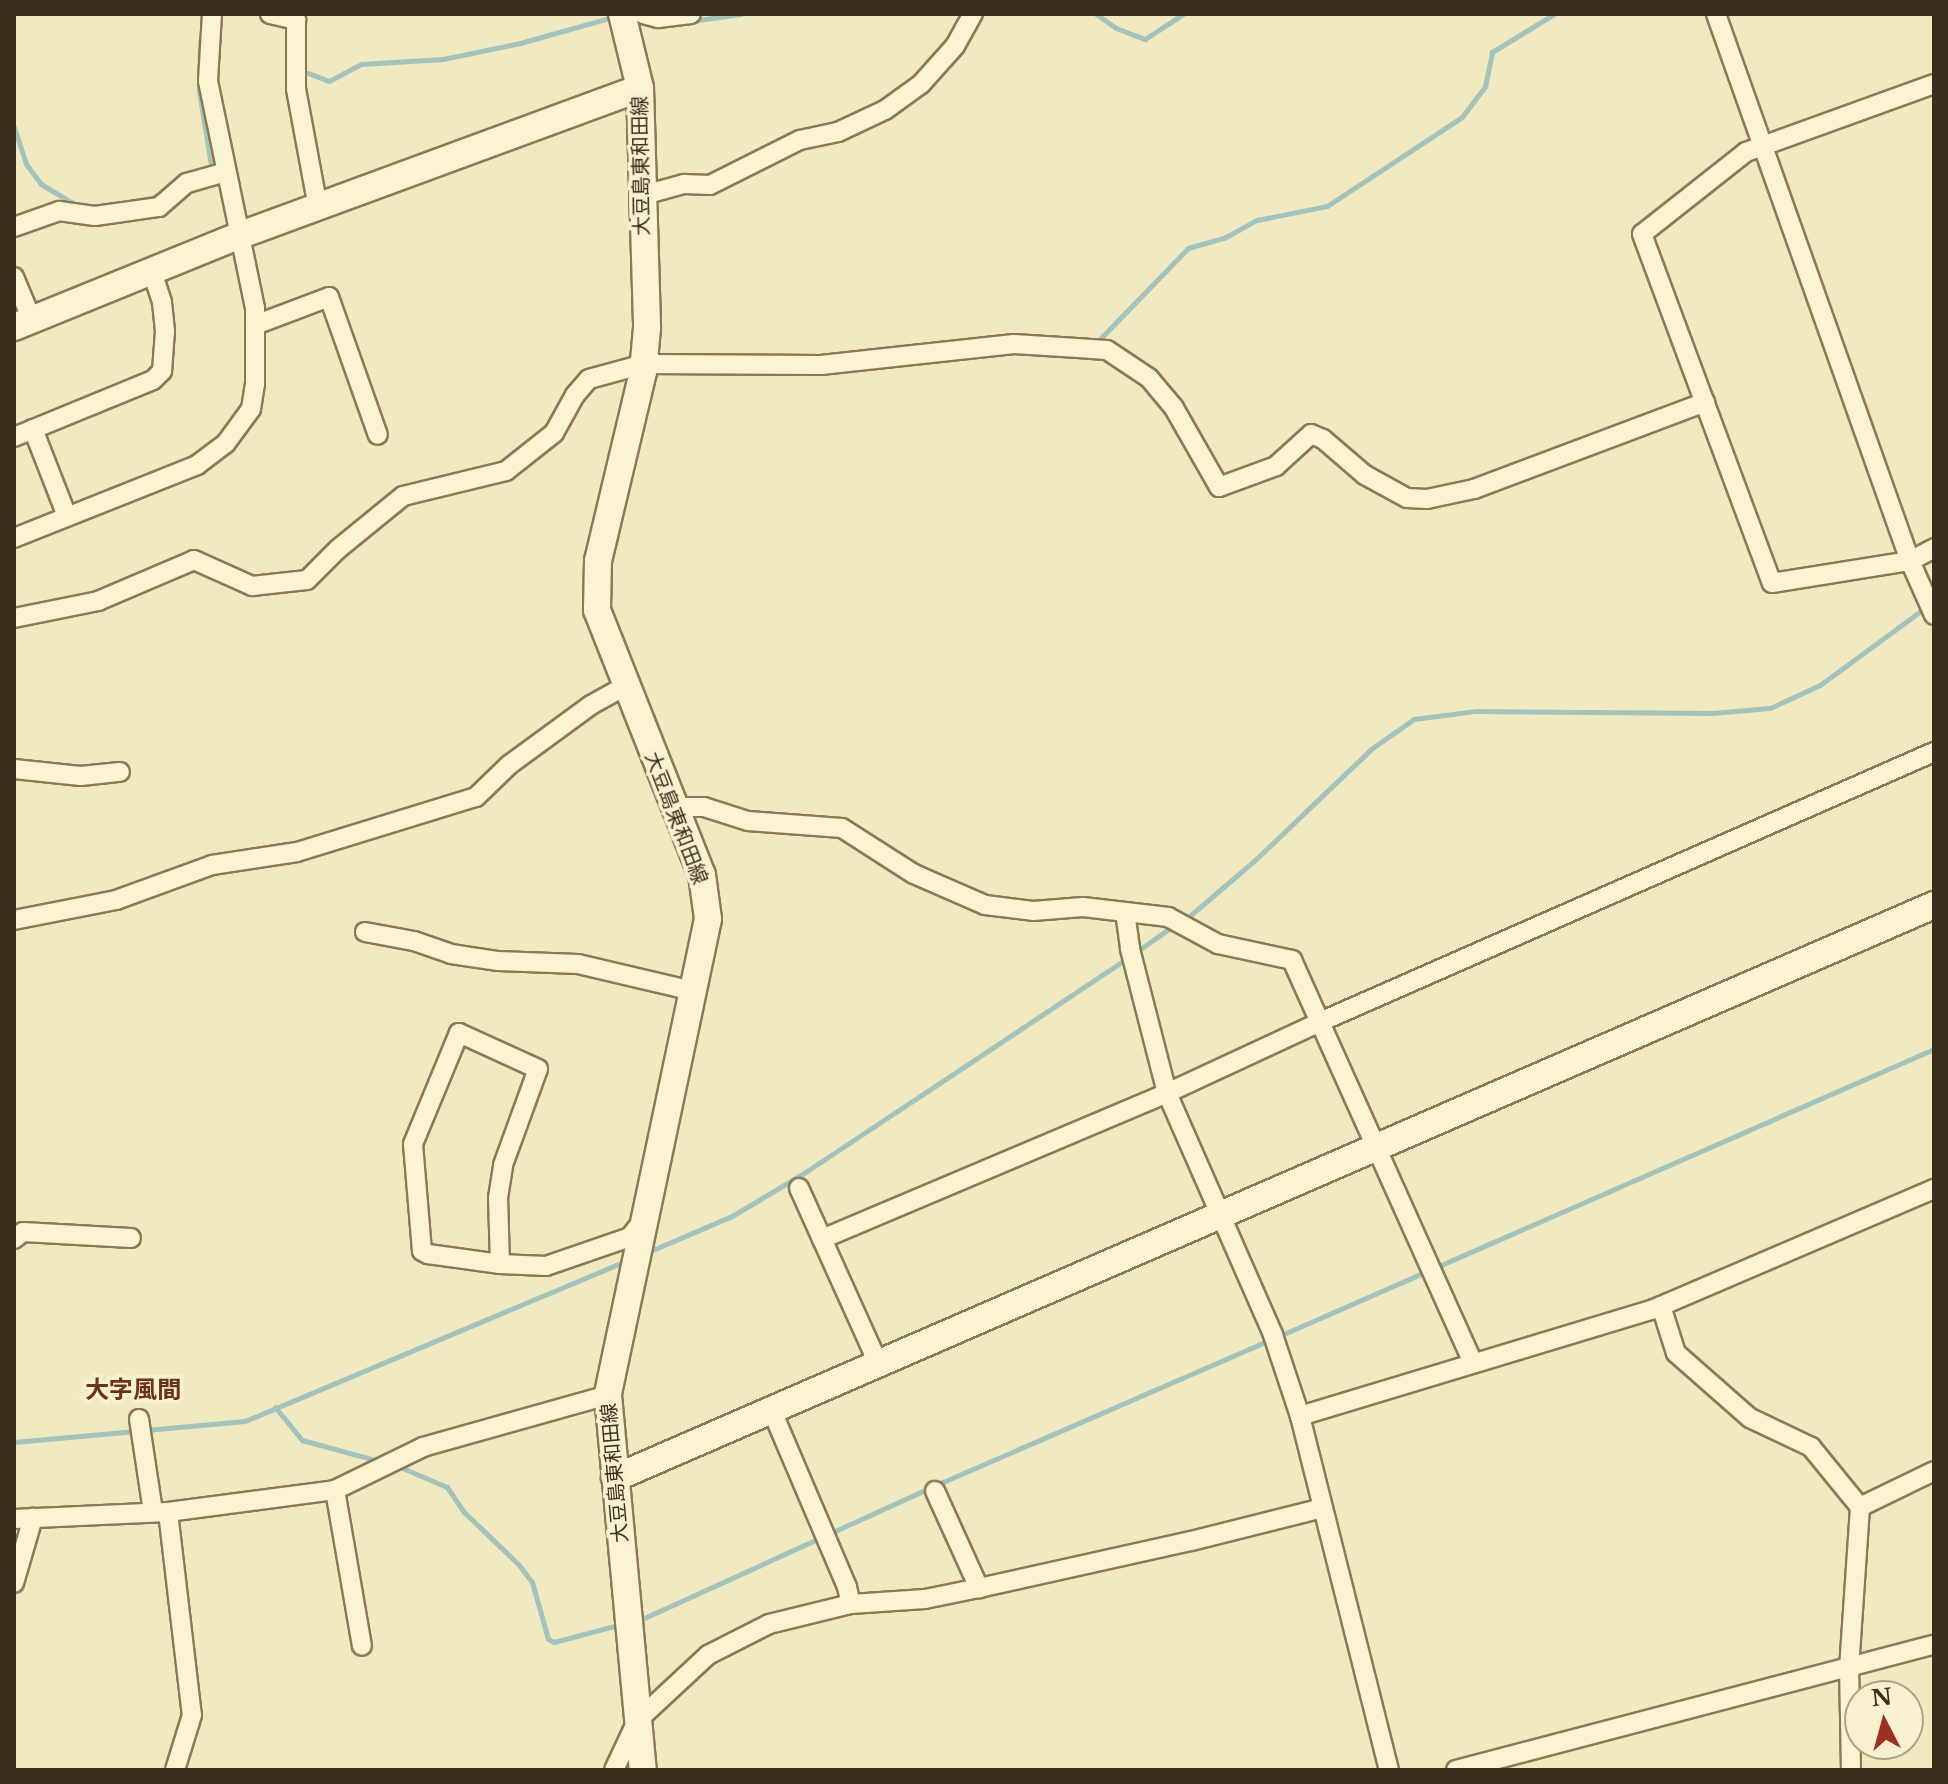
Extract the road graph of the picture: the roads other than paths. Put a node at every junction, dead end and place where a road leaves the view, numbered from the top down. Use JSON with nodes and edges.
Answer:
{"nodes":[{"id":1,"x":212,"y":14,"type":"edge"},
{"id":2,"x":270,"y":14,"type":"edge"},
{"id":3,"x":622,"y":14,"type":"edge"},
{"id":4,"x":643,"y":14,"type":"edge"},
{"id":5,"x":691,"y":14,"type":"edge"},
{"id":6,"x":973,"y":14,"type":"edge"},
{"id":7,"x":1716,"y":14,"type":"edge"},
{"id":8,"x":1934,"y":84,"type":"edge"},
{"id":9,"x":640,"y":88,"type":"junction"},
{"id":10,"x":1765,"y":145,"type":"junction"},
{"id":11,"x":226,"y":172,"type":"junction"},
{"id":12,"x":640,"y":196,"type":"junction"},
{"id":13,"x":318,"y":208,"type":"junction"},
{"id":14,"x":14,"y":227,"type":"edge"},
{"id":15,"x":238,"y":236,"type":"junction"},
{"id":16,"x":152,"y":271,"type":"junction"},
{"id":17,"x":14,"y":277,"type":"edge"},
{"id":18,"x":23,"y":323,"type":"edge"},
{"id":19,"x":255,"y":325,"type":"junction"},
{"id":20,"x":644,"y":364,"type":"junction"},
{"id":21,"x":1705,"y":402,"type":"junction"},
{"id":22,"x":33,"y":429,"type":"junction"},
{"id":23,"x":378,"y":435,"type":"dead end"},
{"id":24,"x":14,"y":437,"type":"edge"},
{"id":25,"x":67,"y":516,"type":"junction"},
{"id":26,"x":14,"y":538,"type":"edge"},
{"id":27,"x":1934,"y":548,"type":"edge"},
{"id":28,"x":1910,"y":561,"type":"junction"},
{"id":29,"x":1934,"y":615,"type":"edge"},
{"id":30,"x":14,"y":618,"type":"edge"},
{"id":31,"x":627,"y":685,"type":"junction"},
{"id":32,"x":1934,"y":752,"type":"edge"},
{"id":33,"x":14,"y":769,"type":"edge"},
{"id":34,"x":120,"y":772,"type":"dead end"},
{"id":35,"x":676,"y":807,"type":"junction"},
{"id":36,"x":1934,"y":905,"type":"edge"},
{"id":37,"x":1125,"y":912,"type":"junction"},
{"id":38,"x":14,"y":920,"type":"edge"},
{"id":39,"x":365,"y":932,"type":"dead end"},
{"id":40,"x":693,"y":991,"type":"junction"},
{"id":41,"x":1320,"y":1022,"type":"junction"},
{"id":42,"x":1167,"y":1093,"type":"junction"},
{"id":43,"x":1379,"y":1147,"type":"junction"},
{"id":44,"x":799,"y":1188,"type":"dead end"},
{"id":45,"x":1934,"y":1189,"type":"edge"},
{"id":46,"x":645,"y":1217,"type":"junction"},
{"id":47,"x":1219,"y":1217,"type":"junction"},
{"id":48,"x":131,"y":1238,"type":"dead end"},
{"id":49,"x":14,"y":1239,"type":"edge"},
{"id":50,"x":822,"y":1239,"type":"junction"},
{"id":51,"x":500,"y":1264,"type":"junction"},
{"id":52,"x":1661,"y":1306,"type":"junction"},
{"id":53,"x":1473,"y":1363,"type":"junction"},
{"id":54,"x":879,"y":1365,"type":"junction"},
{"id":55,"x":608,"y":1395,"type":"junction"},
{"id":56,"x":772,"y":1411,"type":"junction"},
{"id":57,"x":1300,"y":1416,"type":"junction"},
{"id":58,"x":139,"y":1425,"type":"dead end"},
{"id":59,"x":1934,"y":1471,"type":"edge"},
{"id":60,"x":615,"y":1478,"type":"junction"},
{"id":61,"x":335,"y":1490,"type":"junction"},
{"id":62,"x":935,"y":1491,"type":"dead end"},
{"id":63,"x":1860,"y":1507,"type":"junction"},
{"id":64,"x":1322,"y":1508,"type":"junction"},
{"id":65,"x":160,"y":1512,"type":"junction"},
{"id":66,"x":23,"y":1518,"type":"edge"},
{"id":67,"x":14,"y":1583,"type":"edge"},
{"id":68,"x":979,"y":1588,"type":"junction"},
{"id":69,"x":851,"y":1604,"type":"junction"},
{"id":70,"x":1934,"y":1645,"type":"edge"},
{"id":71,"x":362,"y":1646,"type":"dead end"},
{"id":72,"x":1849,"y":1669,"type":"junction"},
{"id":73,"x":637,"y":1721,"type":"junction"},
{"id":74,"x":175,"y":1770,"type":"edge"},
{"id":75,"x":614,"y":1770,"type":"edge"},
{"id":76,"x":643,"y":1770,"type":"edge"},
{"id":77,"x":1389,"y":1770,"type":"edge"},
{"id":78,"x":1456,"y":1770,"type":"edge"},
{"id":79,"x":1851,"y":1770,"type":"edge"}],
"edges":[{"from":1,"to":11,"type":"street"},
{"from":2,"to":13,"type":"street"},
{"from":3,"to":9,"type":"street","name":"大豆島東和田線"},
{"from":4,"to":5,"type":"street"},
{"from":6,"to":12,"type":"street"},
{"from":7,"to":10,"type":"street"},
{"from":8,"to":10,"type":"street"},
{"from":9,"to":12,"type":"street","name":"大豆島東和田線"},
{"from":9,"to":13,"type":"street"},
{"from":10,"to":21,"type":"street"},
{"from":10,"to":28,"type":"street"},
{"from":11,"to":14,"type":"street"},
{"from":11,"to":15,"type":"street"},
{"from":12,"to":20,"type":"street","name":"大豆島東和田線"},
{"from":13,"to":15,"type":"street"},
{"from":15,"to":16,"type":"street"},
{"from":15,"to":19,"type":"street"},
{"from":16,"to":18,"type":"street"},
{"from":16,"to":22,"type":"street"},
{"from":17,"to":18,"type":"street"},
{"from":19,"to":23,"type":"street"},
{"from":19,"to":25,"type":"street"},
{"from":20,"to":21,"type":"street"},
{"from":20,"to":30,"type":"street"},
{"from":20,"to":31,"type":"street","name":"大豆島東和田線"},
{"from":21,"to":28,"type":"street"},
{"from":22,"to":24,"type":"street"},
{"from":22,"to":25,"type":"street"},
{"from":25,"to":26,"type":"street"},
{"from":27,"to":28,"type":"street"},
{"from":28,"to":29,"type":"street"},
{"from":31,"to":35,"type":"street","name":"大豆島東和田線"},
{"from":31,"to":38,"type":"street"},
{"from":32,"to":41,"type":"street"},
{"from":33,"to":34,"type":"street"},
{"from":35,"to":37,"type":"street"},
{"from":35,"to":40,"type":"street","name":"大豆島東和田線"},
{"from":36,"to":43,"type":"street"},
{"from":37,"to":41,"type":"street"},
{"from":37,"to":42,"type":"street"},
{"from":39,"to":40,"type":"street"},
{"from":40,"to":46,"type":"street","name":"大豆島東和田線"},
{"from":41,"to":42,"type":"street"},
{"from":41,"to":43,"type":"street"},
{"from":42,"to":47,"type":"street"},
{"from":42,"to":50,"type":"street"},
{"from":43,"to":47,"type":"street"},
{"from":43,"to":53,"type":"street"},
{"from":44,"to":50,"type":"street"},
{"from":45,"to":52,"type":"street"},
{"from":46,"to":51,"type":"street"},
{"from":46,"to":55,"type":"street","name":"大豆島東和田線"},
{"from":47,"to":54,"type":"street"},
{"from":47,"to":57,"type":"street"},
{"from":48,"to":49,"type":"street"},
{"from":50,"to":54,"type":"street"},
{"from":51,"to":51,"type":"street"},
{"from":52,"to":53,"type":"street"},
{"from":52,"to":63,"type":"street"},
{"from":53,"to":57,"type":"street"},
{"from":54,"to":56,"type":"street"},
{"from":55,"to":60,"type":"street","name":"大豆島東和田線"},
{"from":55,"to":61,"type":"street"},
{"from":56,"to":60,"type":"street"},
{"from":56,"to":69,"type":"street"},
{"from":57,"to":64,"type":"street"},
{"from":58,"to":65,"type":"street"},
{"from":59,"to":63,"type":"street"},
{"from":60,"to":73,"type":"street","name":"大豆島東和田線"},
{"from":61,"to":65,"type":"street"},
{"from":61,"to":71,"type":"street"},
{"from":62,"to":68,"type":"street"},
{"from":63,"to":72,"type":"street"},
{"from":64,"to":68,"type":"street"},
{"from":64,"to":77,"type":"street"},
{"from":65,"to":66,"type":"street"},
{"from":65,"to":74,"type":"street"},
{"from":66,"to":67,"type":"street"},
{"from":68,"to":69,"type":"street"},
{"from":69,"to":73,"type":"street"},
{"from":70,"to":72,"type":"street"},
{"from":72,"to":78,"type":"street"},
{"from":72,"to":79,"type":"street"},
{"from":73,"to":75,"type":"street"},
{"from":73,"to":76,"type":"street","name":"大豆島東和田線"}]}
